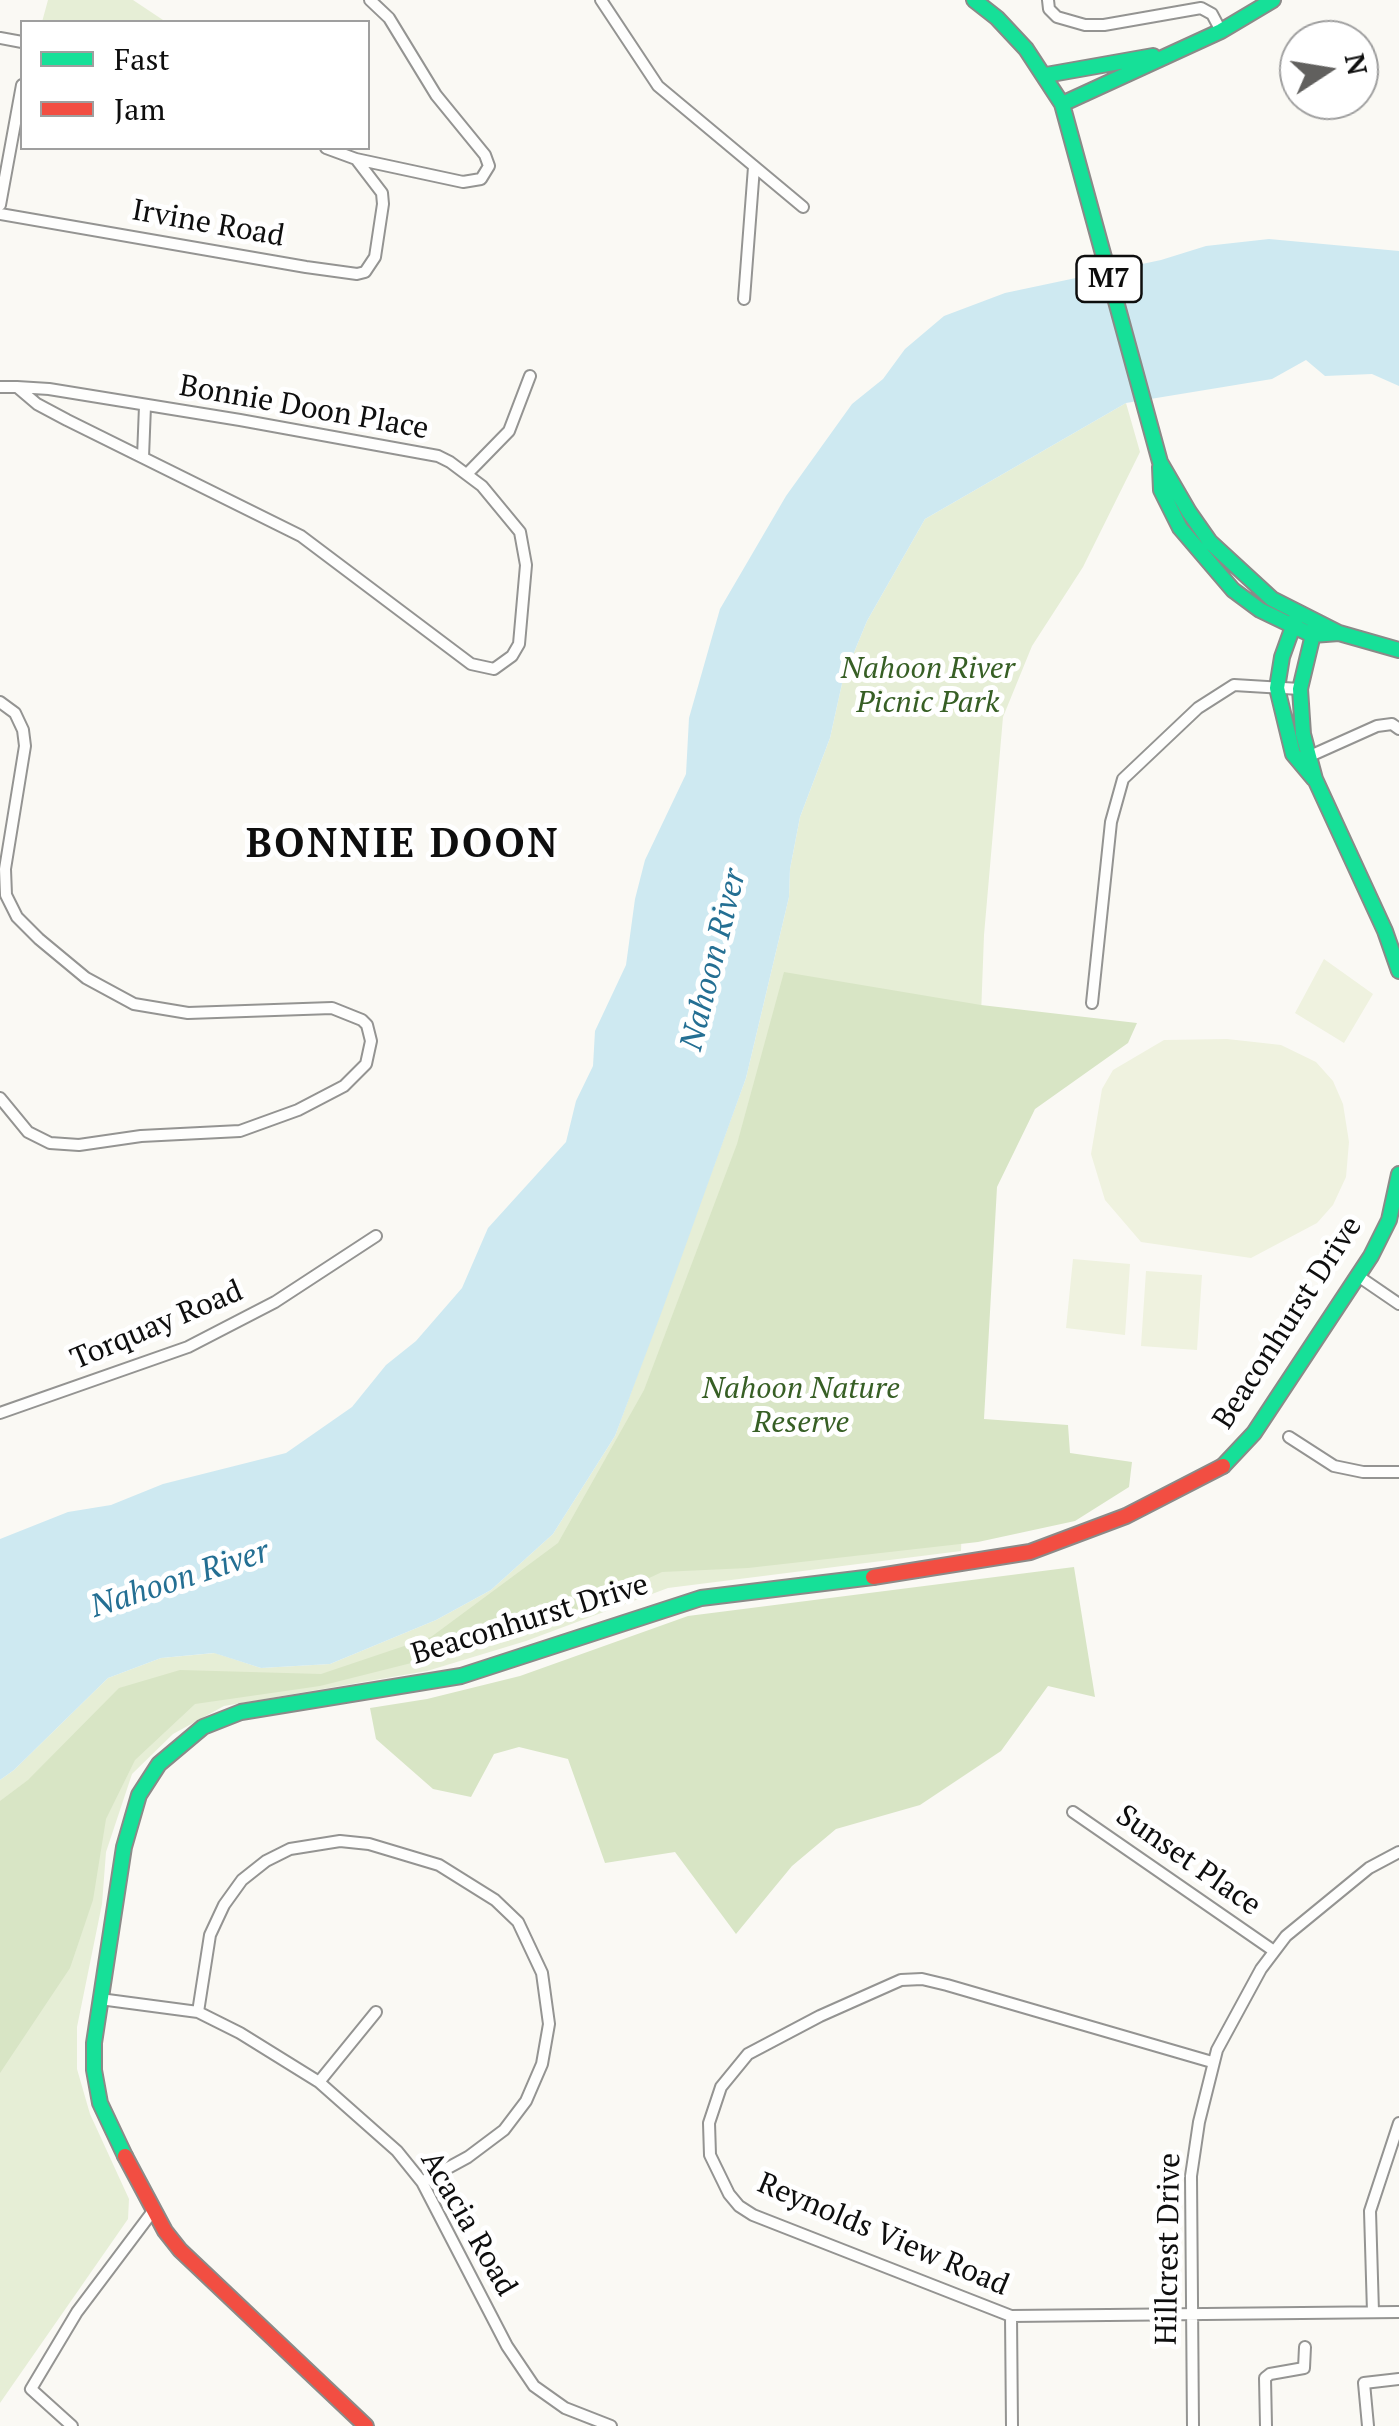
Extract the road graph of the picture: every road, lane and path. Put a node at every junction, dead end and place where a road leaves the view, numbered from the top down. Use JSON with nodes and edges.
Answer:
{"nodes":[{"id":1,"x":370,"y":0,"type":"edge"},
{"id":2,"x":600,"y":0,"type":"edge"},
{"id":3,"x":974,"y":0,"type":"edge"},
{"id":4,"x":1048,"y":0,"type":"edge"},
{"id":5,"x":1272,"y":0,"type":"edge"},
{"id":6,"x":1221,"y":31,"type":"junction"},
{"id":7,"x":1174,"y":52,"type":"junction"},
{"id":8,"x":1046,"y":75,"type":"junction"},
{"id":9,"x":20,"y":95,"type":"edge"},
{"id":10,"x":1062,"y":104,"type":"junction"},
{"id":11,"x":331,"y":150,"type":"edge"},
{"id":12,"x":356,"y":159,"type":"junction"},
{"id":13,"x":754,"y":167,"type":"junction"},
{"id":14,"x":0,"y":205,"type":"edge"},
{"id":15,"x":803,"y":208,"type":"dead end"},
{"id":16,"x":0,"y":214,"type":"edge"},
{"id":17,"x":744,"y":300,"type":"dead end"},
{"id":18,"x":530,"y":376,"type":"dead end"},
{"id":19,"x":0,"y":386,"type":"edge"},
{"id":20,"x":17,"y":387,"type":"junction"},
{"id":21,"x":145,"y":406,"type":"junction"},
{"id":22,"x":143,"y":458,"type":"junction"},
{"id":23,"x":468,"y":473,"type":"junction"},
{"id":24,"x":1295,"y":620,"type":"junction"},
{"id":25,"x":1314,"y":628,"type":"junction"},
{"id":26,"x":1399,"y":650,"type":"edge"},
{"id":27,"x":1277,"y":688,"type":"junction"},
{"id":28,"x":1300,"y":689,"type":"junction"},
{"id":29,"x":0,"y":702,"type":"edge"},
{"id":30,"x":1399,"y":729,"type":"edge"},
{"id":31,"x":1310,"y":756,"type":"junction"},
{"id":32,"x":1315,"y":779,"type":"junction"},
{"id":33,"x":1399,"y":971,"type":"edge"},
{"id":34,"x":1092,"y":1003,"type":"dead end"},
{"id":35,"x":0,"y":1098,"type":"edge"},
{"id":36,"x":1399,"y":1174,"type":"edge"},
{"id":37,"x":1394,"y":1222,"type":"edge"},
{"id":38,"x":376,"y":1236,"type":"dead end"},
{"id":39,"x":1358,"y":1276,"type":"junction"},
{"id":40,"x":1399,"y":1304,"type":"edge"},
{"id":41,"x":0,"y":1414,"type":"edge"},
{"id":42,"x":1289,"y":1437,"type":"dead end"},
{"id":43,"x":1399,"y":1472,"type":"edge"},
{"id":44,"x":1074,"y":1812,"type":"dead end"},
{"id":45,"x":1399,"y":1852,"type":"edge"},
{"id":46,"x":1274,"y":1951,"type":"junction"},
{"id":47,"x":100,"y":1999,"type":"junction"},
{"id":48,"x":198,"y":2012,"type":"junction"},
{"id":49,"x":376,"y":2012,"type":"dead end"},
{"id":50,"x":1212,"y":2062,"type":"junction"},
{"id":51,"x":319,"y":2082,"type":"junction"},
{"id":52,"x":1399,"y":2123,"type":"edge"},
{"id":53,"x":422,"y":2182,"type":"junction"},
{"id":54,"x":153,"y":2211,"type":"junction"},
{"id":55,"x":1190,"y":2312,"type":"junction"},
{"id":56,"x":1372,"y":2312,"type":"junction"},
{"id":57,"x":1399,"y":2312,"type":"edge"},
{"id":58,"x":1011,"y":2316,"type":"junction"},
{"id":59,"x":1304,"y":2347,"type":"dead end"},
{"id":60,"x":1399,"y":2379,"type":"edge"},
{"id":61,"x":72,"y":2426,"type":"edge"},
{"id":62,"x":366,"y":2426,"type":"edge"},
{"id":63,"x":611,"y":2426,"type":"edge"},
{"id":64,"x":1012,"y":2426,"type":"edge"},
{"id":65,"x":1193,"y":2426,"type":"edge"},
{"id":66,"x":1266,"y":2426,"type":"edge"},
{"id":67,"x":1368,"y":2426,"type":"edge"}],
"edges":[{"from":1,"to":12,"type":"street"},
{"from":2,"to":13,"type":"street"},
{"from":3,"to":8,"type":"street"},
{"from":4,"to":6,"type":"street"},
{"from":5,"to":6,"type":"street"},
{"from":6,"to":7,"type":"street"},
{"from":7,"to":8,"type":"street"},
{"from":7,"to":10,"type":"street"},
{"from":8,"to":10,"type":"street"},
{"from":9,"to":14,"type":"street"},
{"from":10,"to":24,"type":"street","number":"M7"},
{"from":11,"to":12,"type":"street"},
{"from":12,"to":16,"type":"street","name":"Irvine Road"},
{"from":13,"to":15,"type":"street"},
{"from":13,"to":17,"type":"street"},
{"from":18,"to":23,"type":"street"},
{"from":19,"to":20,"type":"street","name":"Bonnie Doon Place"},
{"from":20,"to":21,"type":"street","name":"Bonnie Doon Place"},
{"from":20,"to":22,"type":"street","name":"Bonnie Doon Place"},
{"from":21,"to":22,"type":"street","name":"Bonnie Doon Place"},
{"from":21,"to":23,"type":"street","name":"Bonnie Doon Place"},
{"from":22,"to":23,"type":"street","name":"Bonnie Doon Place"},
{"from":24,"to":25,"type":"street","number":"M7"},
{"from":24,"to":27,"type":"street"},
{"from":25,"to":26,"type":"street"},
{"from":25,"to":28,"type":"street"},
{"from":27,"to":28,"type":"street"},
{"from":27,"to":32,"type":"street"},
{"from":27,"to":34,"type":"street"},
{"from":28,"to":31,"type":"street"},
{"from":29,"to":35,"type":"street"},
{"from":30,"to":31,"type":"street"},
{"from":31,"to":32,"type":"street"},
{"from":32,"to":33,"type":"street"},
{"from":36,"to":37,"type":"street","name":"Beaconhurst Drive"},
{"from":37,"to":39,"type":"street","name":"Beaconhurst Drive"},
{"from":38,"to":41,"type":"street","name":"Torquay Road"},
{"from":39,"to":40,"type":"street"},
{"from":39,"to":47,"type":"street","name":"Beaconhurst Drive"},
{"from":42,"to":43,"type":"street"},
{"from":44,"to":46,"type":"street","name":"Sunset Place"},
{"from":45,"to":46,"type":"street","name":"Hillcrest Drive"},
{"from":46,"to":50,"type":"street","name":"Hillcrest Drive"},
{"from":47,"to":48,"type":"street","name":"Acacia Road"},
{"from":47,"to":54,"type":"street","name":"Beaconhurst Drive"},
{"from":48,"to":51,"type":"street","name":"Acacia Road"},
{"from":48,"to":53,"type":"street"},
{"from":49,"to":51,"type":"street"},
{"from":50,"to":55,"type":"street","name":"Hillcrest Drive"},
{"from":50,"to":58,"type":"street","name":"Reynolds View Road"},
{"from":51,"to":53,"type":"street","name":"Acacia Road"},
{"from":52,"to":56,"type":"street"},
{"from":53,"to":63,"type":"street","name":"Acacia Road"},
{"from":54,"to":61,"type":"street"},
{"from":54,"to":62,"type":"street","name":"Beaconhurst Drive"},
{"from":55,"to":56,"type":"street","name":"Reynolds View Road"},
{"from":55,"to":58,"type":"street","name":"Reynolds View Road"},
{"from":55,"to":65,"type":"street","name":"Hillcrest Drive"},
{"from":56,"to":57,"type":"street","name":"Reynolds View Road"},
{"from":58,"to":64,"type":"street"},
{"from":59,"to":66,"type":"street"},
{"from":60,"to":67,"type":"street"}]}
